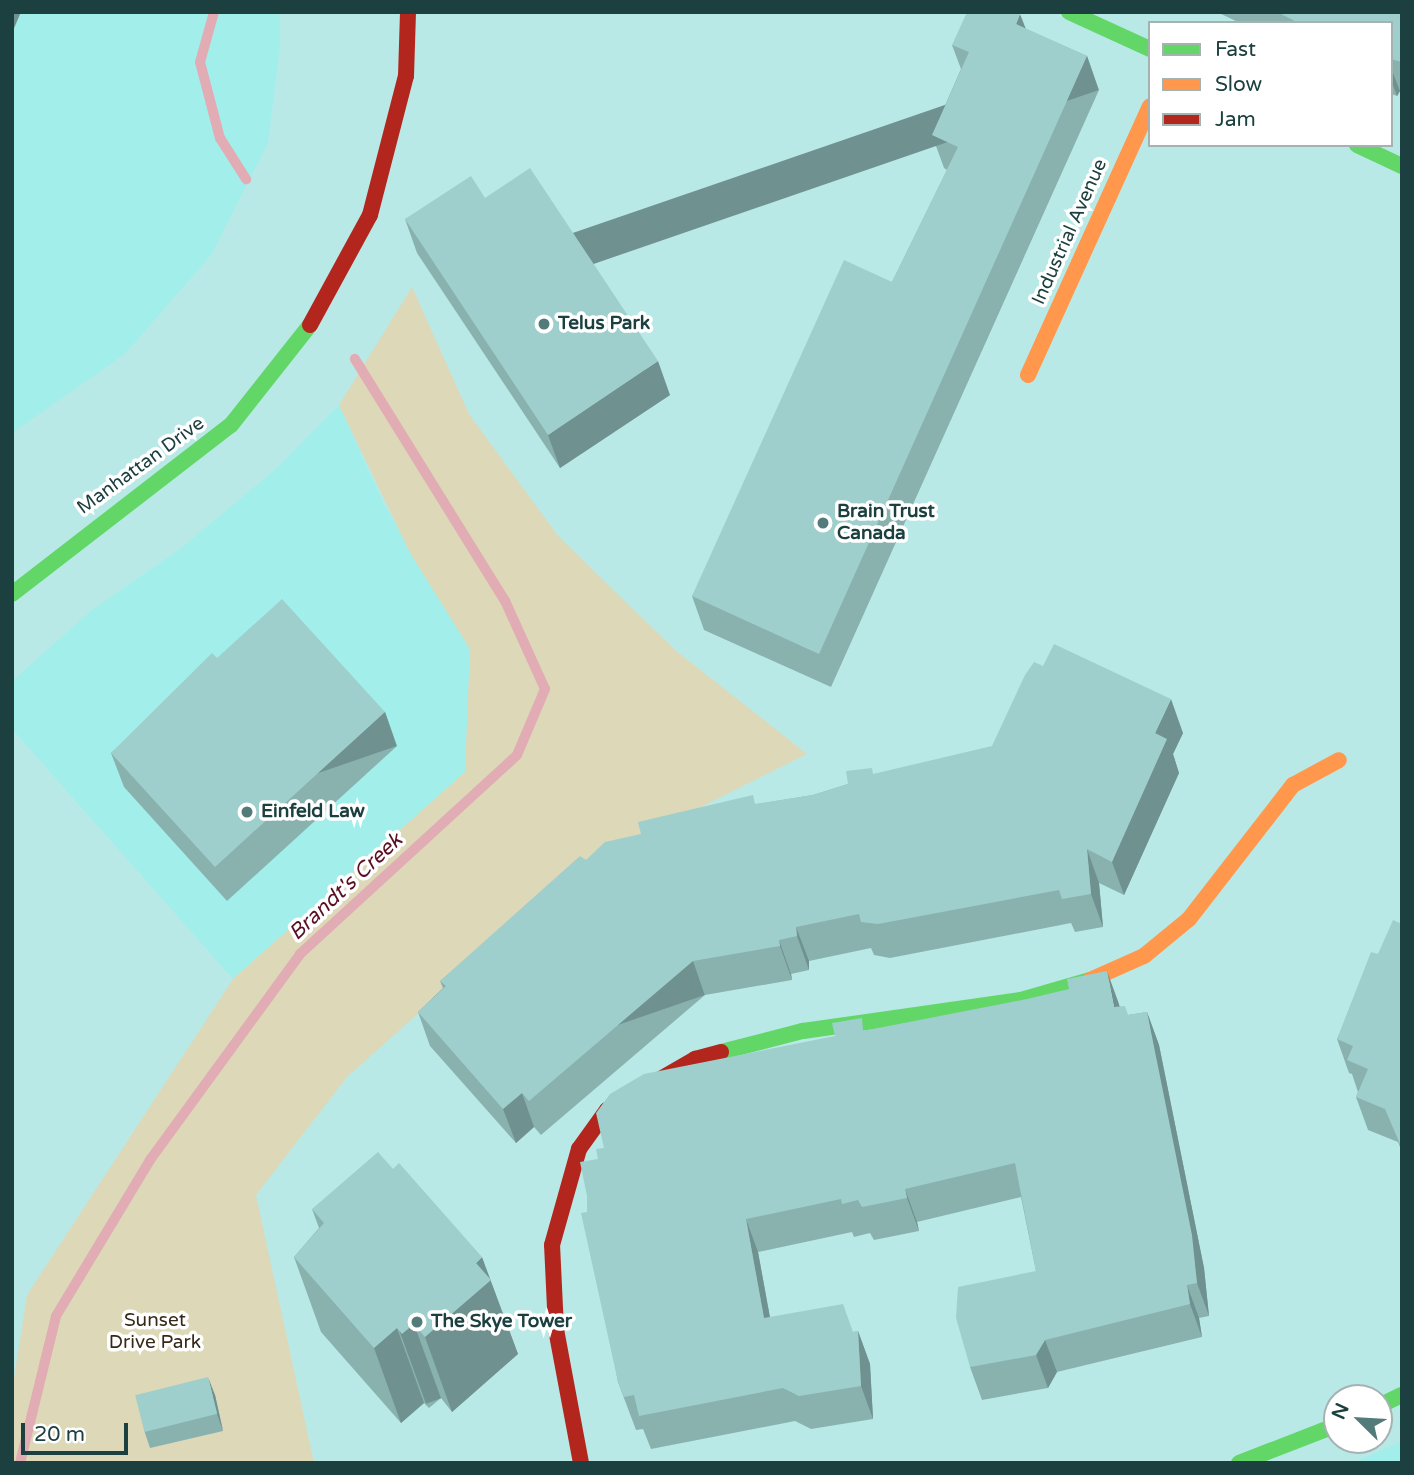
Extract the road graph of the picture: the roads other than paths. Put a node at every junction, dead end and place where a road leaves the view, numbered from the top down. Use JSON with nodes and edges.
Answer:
{"nodes":[{"id":1,"x":408,"y":12,"type":"edge"},
{"id":2,"x":1069,"y":12,"type":"edge"},
{"id":3,"x":1148,"y":48,"type":"edge"},
{"id":4,"x":1148,"y":110,"type":"edge"},
{"id":5,"x":1361,"y":147,"type":"edge"},
{"id":6,"x":1402,"y":166,"type":"edge"},
{"id":7,"x":1028,"y":375,"type":"dead end"},
{"id":8,"x":12,"y":594,"type":"edge"},
{"id":9,"x":1339,"y":760,"type":"dead end"},
{"id":10,"x":1323,"y":1430,"type":"edge"},
{"id":11,"x":581,"y":1463,"type":"edge"},
{"id":12,"x":1239,"y":1463,"type":"edge"}],
"edges":[{"from":1,"to":8,"type":"street","name":"Manhattan Drive"},
{"from":2,"to":3,"type":"street"},
{"from":4,"to":7,"type":"street","name":"Industrial Avenue"},
{"from":5,"to":6,"type":"street"},
{"from":9,"to":11,"type":"street"},
{"from":10,"to":12,"type":"street"}]}
